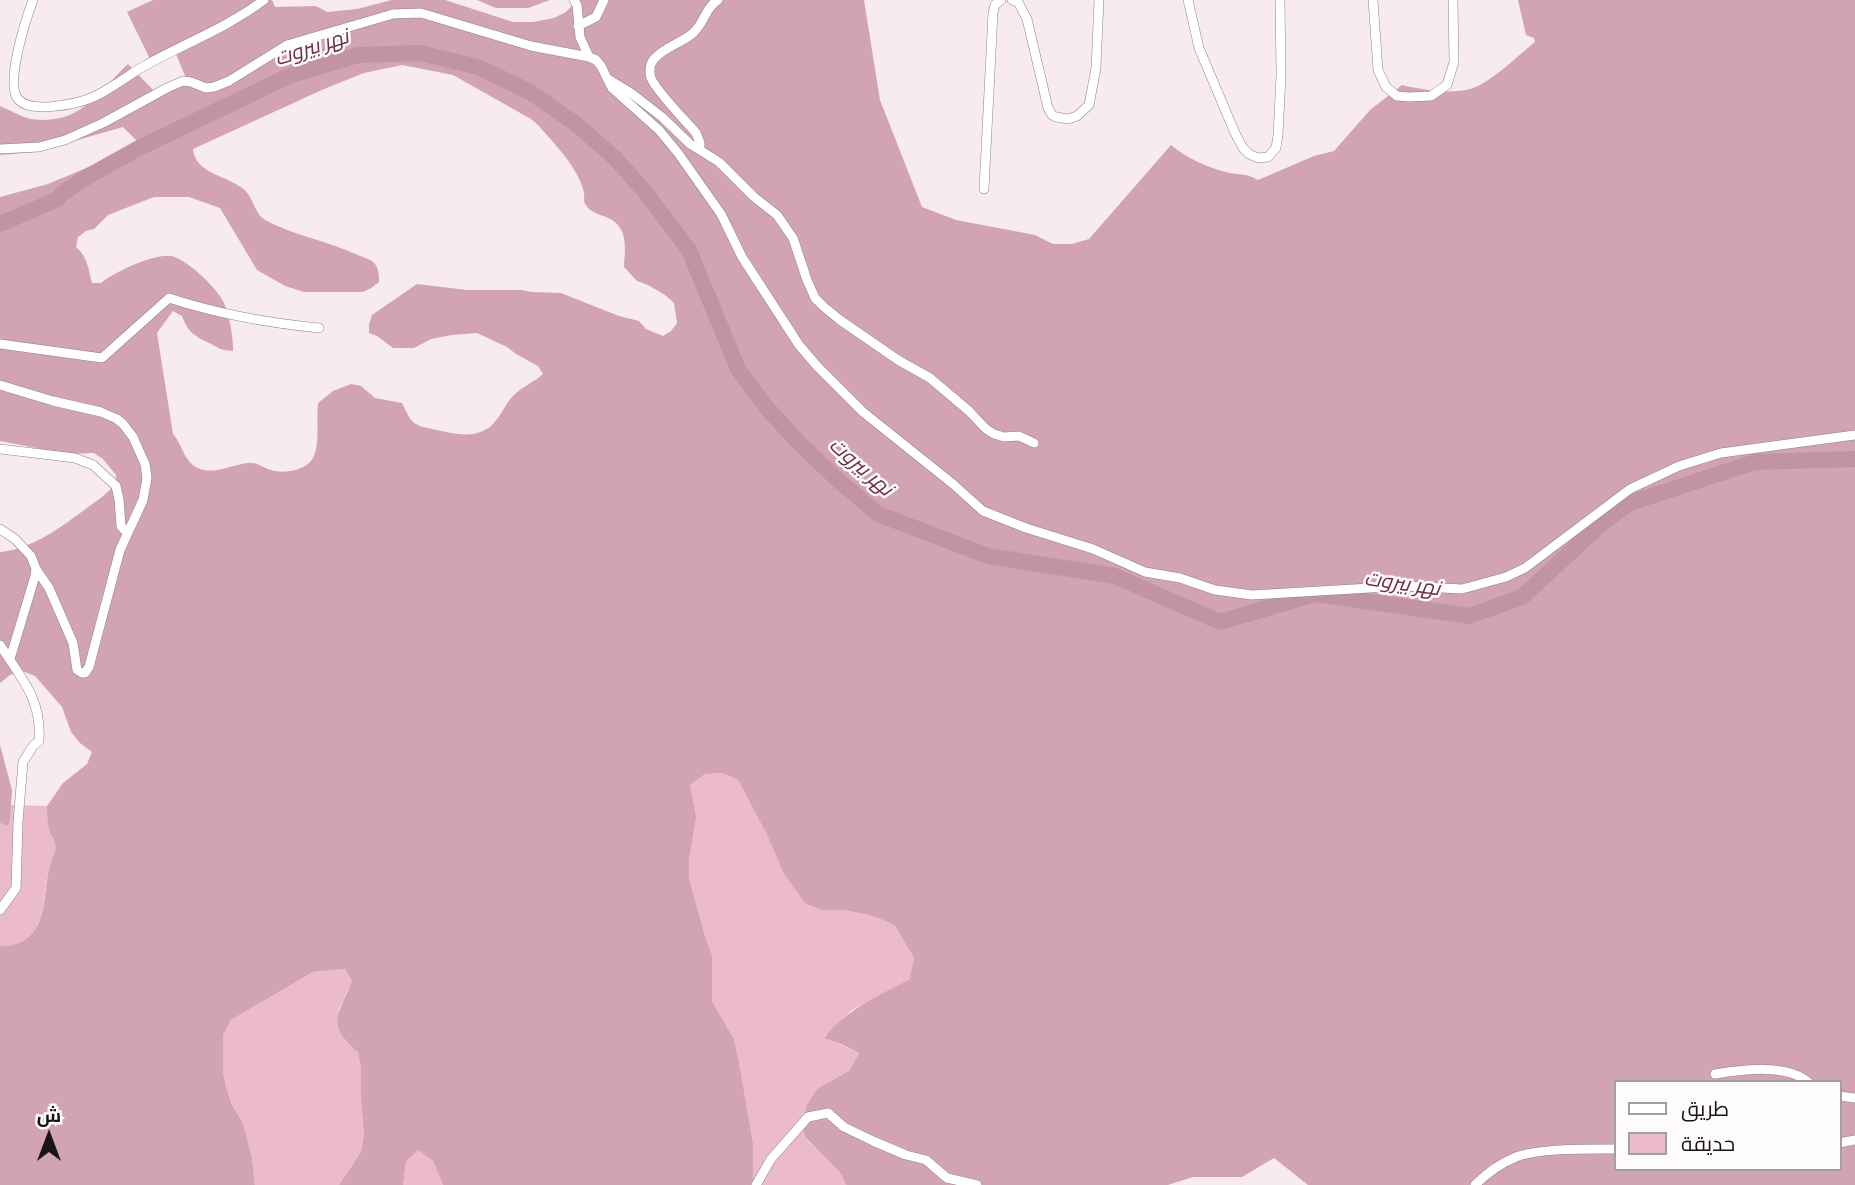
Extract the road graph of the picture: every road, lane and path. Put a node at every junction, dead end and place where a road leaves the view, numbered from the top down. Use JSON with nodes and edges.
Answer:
{"nodes":[{"id":1,"x":33,"y":0,"type":"edge"},
{"id":2,"x":264,"y":0,"type":"edge"},
{"id":3,"x":574,"y":0,"type":"edge"},
{"id":4,"x":604,"y":0,"type":"edge"},
{"id":5,"x":718,"y":0,"type":"edge"},
{"id":6,"x":1001,"y":0,"type":"edge"},
{"id":7,"x":1012,"y":0,"type":"edge"},
{"id":8,"x":1099,"y":0,"type":"edge"},
{"id":9,"x":1188,"y":0,"type":"edge"},
{"id":10,"x":1280,"y":0,"type":"edge"},
{"id":11,"x":1373,"y":0,"type":"edge"},
{"id":12,"x":1453,"y":0,"type":"edge"},
{"id":13,"x":578,"y":26,"type":"junction"},
{"id":14,"x":589,"y":57,"type":"junction"},
{"id":15,"x":607,"y":78,"type":"junction"},
{"id":16,"x":0,"y":149,"type":"edge"},
{"id":17,"x":700,"y":149,"type":"junction"},
{"id":18,"x":984,"y":189,"type":"dead end"},
{"id":19,"x":319,"y":328,"type":"dead end"},
{"id":20,"x":0,"y":344,"type":"edge"},
{"id":21,"x":0,"y":385,"type":"edge"},
{"id":22,"x":1855,"y":435,"type":"edge"},
{"id":23,"x":1034,"y":443,"type":"dead end"},
{"id":24,"x":0,"y":449,"type":"edge"},
{"id":25,"x":0,"y":529,"type":"edge"},
{"id":26,"x":127,"y":533,"type":"junction"},
{"id":27,"x":36,"y":569,"type":"junction"},
{"id":28,"x":0,"y":645,"type":"edge"},
{"id":29,"x":9,"y":659,"type":"junction"},
{"id":30,"x":0,"y":910,"type":"edge"},
{"id":31,"x":1714,"y":1074,"type":"dead end"},
{"id":32,"x":1806,"y":1080,"type":"edge"},
{"id":33,"x":1614,"y":1149,"type":"edge"},
{"id":34,"x":756,"y":1185,"type":"edge"},
{"id":35,"x":977,"y":1185,"type":"edge"},
{"id":36,"x":1475,"y":1185,"type":"edge"}],
"edges":[{"from":1,"to":2,"type":"street"},
{"from":3,"to":13,"type":"street"},
{"from":4,"to":13,"type":"street"},
{"from":5,"to":17,"type":"street"},
{"from":6,"to":18,"type":"street"},
{"from":7,"to":8,"type":"street"},
{"from":9,"to":10,"type":"street"},
{"from":11,"to":12,"type":"street"},
{"from":13,"to":14,"type":"street"},
{"from":14,"to":15,"type":"street"},
{"from":14,"to":16,"type":"street"},
{"from":15,"to":17,"type":"street"},
{"from":15,"to":22,"type":"street"},
{"from":17,"to":23,"type":"street"},
{"from":19,"to":20,"type":"street"},
{"from":21,"to":26,"type":"street"},
{"from":24,"to":26,"type":"street"},
{"from":25,"to":27,"type":"street"},
{"from":26,"to":27,"type":"street"},
{"from":27,"to":29,"type":"street"},
{"from":28,"to":29,"type":"street"},
{"from":29,"to":30,"type":"street"},
{"from":31,"to":32,"type":"street"},
{"from":33,"to":36,"type":"street"},
{"from":34,"to":35,"type":"street"}]}
